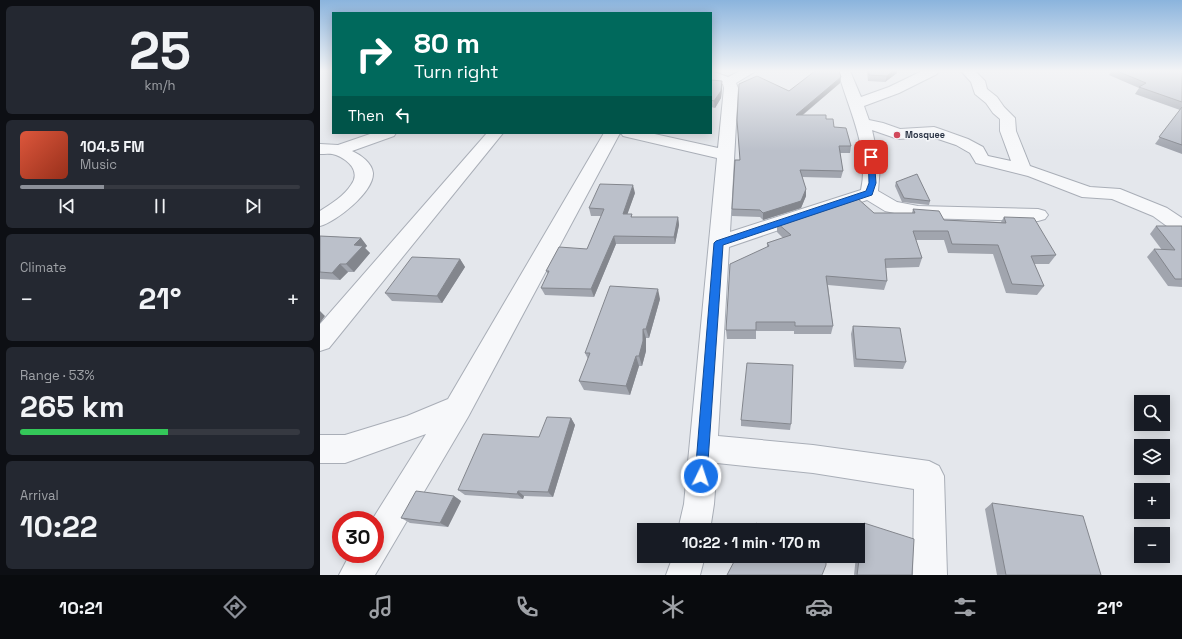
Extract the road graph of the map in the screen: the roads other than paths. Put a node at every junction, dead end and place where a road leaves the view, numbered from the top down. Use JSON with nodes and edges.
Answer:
{"nodes":[{"id":1,"x":730,"y":98,"type":"edge"},
{"id":2,"x":855,"y":98,"type":"edge"},
{"id":3,"x":873,"y":98,"type":"edge"},
{"id":4,"x":989,"y":98,"type":"edge"},
{"id":5,"x":857,"y":104,"type":"junction"},
{"id":6,"x":862,"y":124,"type":"junction"},
{"id":7,"x":385,"y":134,"type":"edge"},
{"id":8,"x":494,"y":134,"type":"edge"},
{"id":9,"x":611,"y":134,"type":"edge"},
{"id":10,"x":633,"y":134,"type":"edge"},
{"id":11,"x":320,"y":149,"type":"edge"},
{"id":12,"x":339,"y":150,"type":"junction"},
{"id":13,"x":725,"y":155,"type":"junction"},
{"id":14,"x":1023,"y":170,"type":"junction"},
{"id":15,"x":869,"y":193,"type":"junction"},
{"id":16,"x":1038,"y":215,"type":"dead end"},
{"id":17,"x":320,"y":220,"type":"edge"},
{"id":18,"x":1182,"y":227,"type":"edge"},
{"id":19,"x":718,"y":243,"type":"junction"},
{"id":20,"x":320,"y":341,"type":"edge"},
{"id":21,"x":458,"y":408,"type":"junction"},
{"id":22,"x":703,"y":448,"type":"junction"},
{"id":23,"x":320,"y":449,"type":"edge"},
{"id":24,"x":695,"y":523,"type":"edge"},
{"id":25,"x":384,"y":529,"type":"edge"},
{"id":26,"x":363,"y":563,"type":"edge"},
{"id":27,"x":687,"y":563,"type":"edge"},
{"id":28,"x":356,"y":575,"type":"edge"},
{"id":29,"x":683,"y":575,"type":"edge"},
{"id":30,"x":930,"y":575,"type":"edge"}],
"edges":[{"from":1,"to":13,"type":"street"},
{"from":2,"to":5,"type":"street"},
{"from":3,"to":5,"type":"street"},
{"from":4,"to":14,"type":"street"},
{"from":5,"to":6,"type":"street"},
{"from":6,"to":14,"type":"street"},
{"from":6,"to":15,"type":"street"},
{"from":7,"to":12,"type":"street"},
{"from":8,"to":20,"type":"street"},
{"from":9,"to":21,"type":"street"},
{"from":10,"to":13,"type":"street"},
{"from":11,"to":12,"type":"street"},
{"from":12,"to":17,"type":"street"},
{"from":13,"to":19,"type":"street"},
{"from":14,"to":18,"type":"street"},
{"from":15,"to":16,"type":"street"},
{"from":15,"to":19,"type":"street"},
{"from":19,"to":22,"type":"street"},
{"from":21,"to":23,"type":"street"},
{"from":21,"to":25,"type":"street"},
{"from":22,"to":24,"type":"street"},
{"from":22,"to":30,"type":"street"},
{"from":26,"to":28,"type":"street"},
{"from":27,"to":29,"type":"street"}]}
